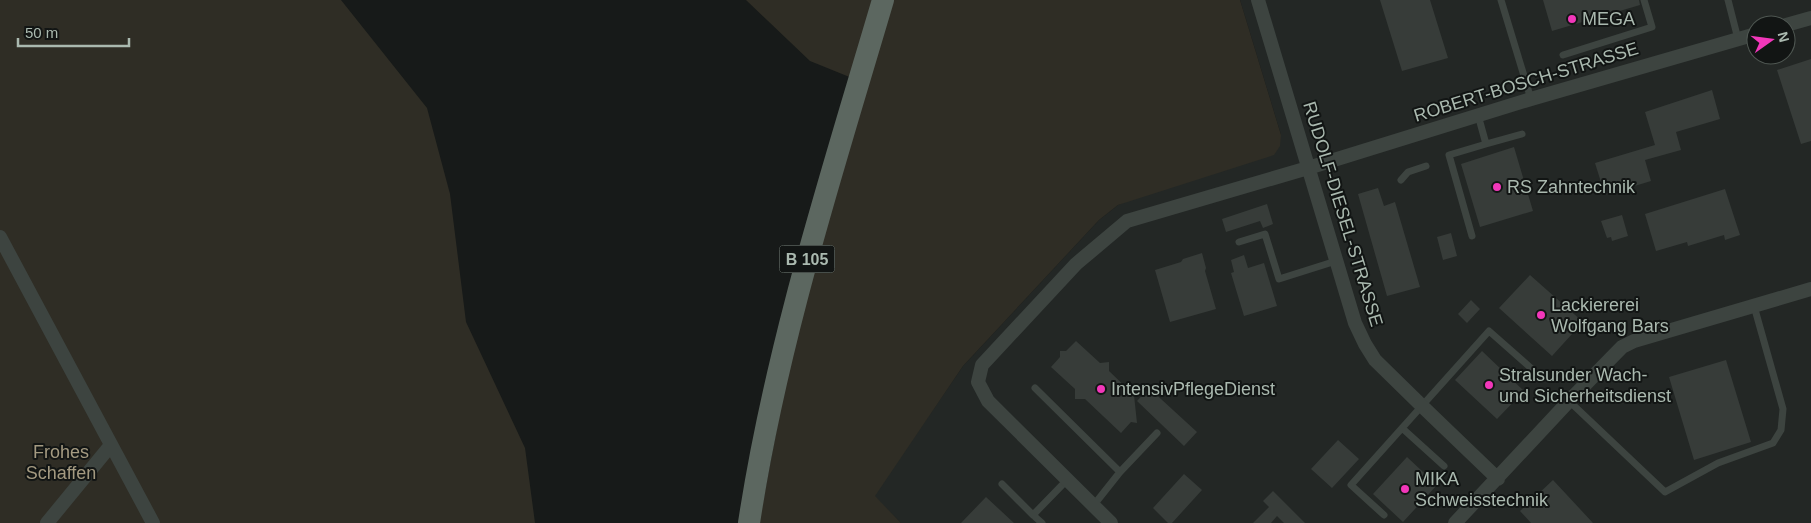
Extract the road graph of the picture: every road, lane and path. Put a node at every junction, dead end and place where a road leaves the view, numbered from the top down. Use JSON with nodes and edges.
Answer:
{"nodes":[{"id":1,"x":883,"y":0,"type":"edge"},
{"id":2,"x":1258,"y":0,"type":"edge"},
{"id":3,"x":1500,"y":0,"type":"edge"},
{"id":4,"x":1644,"y":0,"type":"edge"},
{"id":5,"x":1728,"y":0,"type":"edge"},
{"id":6,"x":1811,"y":18,"type":"edge"},
{"id":7,"x":1796,"y":22,"type":"edge"},
{"id":8,"x":1746,"y":37,"type":"edge"},
{"id":9,"x":1738,"y":39,"type":"junction"},
{"id":10,"x":1563,"y":55,"type":"dead end"},
{"id":11,"x":1531,"y":99,"type":"junction"},
{"id":12,"x":1478,"y":115,"type":"junction"},
{"id":13,"x":1522,"y":134,"type":"dead end"},
{"id":14,"x":1486,"y":144,"type":"junction"},
{"id":15,"x":1426,"y":166,"type":"dead end"},
{"id":16,"x":1308,"y":168,"type":"junction"},
{"id":17,"x":1402,"y":180,"type":"dead end"},
{"id":18,"x":1472,"y":236,"type":"dead end"},
{"id":19,"x":0,"y":237,"type":"edge"},
{"id":20,"x":1239,"y":242,"type":"dead end"},
{"id":21,"x":1336,"y":261,"type":"junction"},
{"id":22,"x":1811,"y":288,"type":"edge"},
{"id":23,"x":1754,"y":306,"type":"junction"},
{"id":24,"x":1532,"y":369,"type":"dead end"},
{"id":25,"x":1035,"y":388,"type":"dead end"},
{"id":26,"x":1569,"y":401,"type":"junction"},
{"id":27,"x":1422,"y":406,"type":"junction"},
{"id":28,"x":1402,"y":428,"type":"junction"},
{"id":29,"x":1157,"y":433,"type":"dead end"},
{"id":30,"x":111,"y":445,"type":"junction"},
{"id":31,"x":1444,"y":466,"type":"dead end"},
{"id":32,"x":1120,"y":472,"type":"junction"},
{"id":33,"x":1498,"y":478,"type":"junction"},
{"id":34,"x":1067,"y":480,"type":"junction"},
{"id":35,"x":1002,"y":484,"type":"dead end"},
{"id":36,"x":1092,"y":506,"type":"junction"},
{"id":37,"x":1034,"y":515,"type":"junction"},
{"id":38,"x":1384,"y":515,"type":"dead end"},
{"id":39,"x":47,"y":523,"type":"edge"},
{"id":40,"x":153,"y":523,"type":"edge"},
{"id":41,"x":749,"y":523,"type":"edge"},
{"id":42,"x":1042,"y":523,"type":"edge"},
{"id":43,"x":1111,"y":523,"type":"edge"},
{"id":44,"x":1455,"y":523,"type":"edge"}],
"edges":[{"from":1,"to":41,"type":"highway","number":"B 105"},
{"from":2,"to":16,"type":"street","name":"RUDOLF-DIESEL-STRASSE"},
{"from":3,"to":11,"type":"lane"},
{"from":4,"to":10,"type":"lane"},
{"from":5,"to":9,"type":"lane"},
{"from":6,"to":7,"type":"street"},
{"from":8,"to":9,"type":"street","name":"ROBERT-BOSCH-STRASSE"},
{"from":9,"to":11,"type":"street","name":"ROBERT-BOSCH-STRASSE"},
{"from":11,"to":12,"type":"street","name":"ROBERT-BOSCH-STRASSE"},
{"from":12,"to":14,"type":"lane"},
{"from":12,"to":16,"type":"street","name":"ROBERT-BOSCH-STRASSE"},
{"from":13,"to":14,"type":"lane"},
{"from":14,"to":18,"type":"lane"},
{"from":15,"to":17,"type":"lane"},
{"from":16,"to":21,"type":"street","name":"RUDOLF-DIESEL-STRASSE"},
{"from":16,"to":34,"type":"street","name":"ROBERT-BOSCH-STRASSE"},
{"from":19,"to":30,"type":"street"},
{"from":20,"to":21,"type":"lane"},
{"from":21,"to":27,"type":"street","name":"RUDOLF-DIESEL-STRASSE"},
{"from":22,"to":23,"type":"street"},
{"from":23,"to":26,"type":"street"},
{"from":23,"to":26,"type":"lane"},
{"from":24,"to":27,"type":"lane"},
{"from":25,"to":32,"type":"lane"},
{"from":26,"to":33,"type":"street"},
{"from":27,"to":28,"type":"lane"},
{"from":27,"to":33,"type":"street","name":"RUDOLF-DIESEL-STRASSE"},
{"from":28,"to":31,"type":"lane"},
{"from":28,"to":38,"type":"lane"},
{"from":29,"to":32,"type":"lane"},
{"from":30,"to":39,"type":"street"},
{"from":30,"to":40,"type":"street"},
{"from":32,"to":36,"type":"lane"},
{"from":33,"to":44,"type":"street"},
{"from":34,"to":36,"type":"street","name":"ROBERT-BOSCH-STRASSE"},
{"from":34,"to":37,"type":"lane"},
{"from":35,"to":37,"type":"lane"},
{"from":36,"to":43,"type":"street","name":"ROBERT-BOSCH-STRASSE"},
{"from":37,"to":42,"type":"lane"}]}
